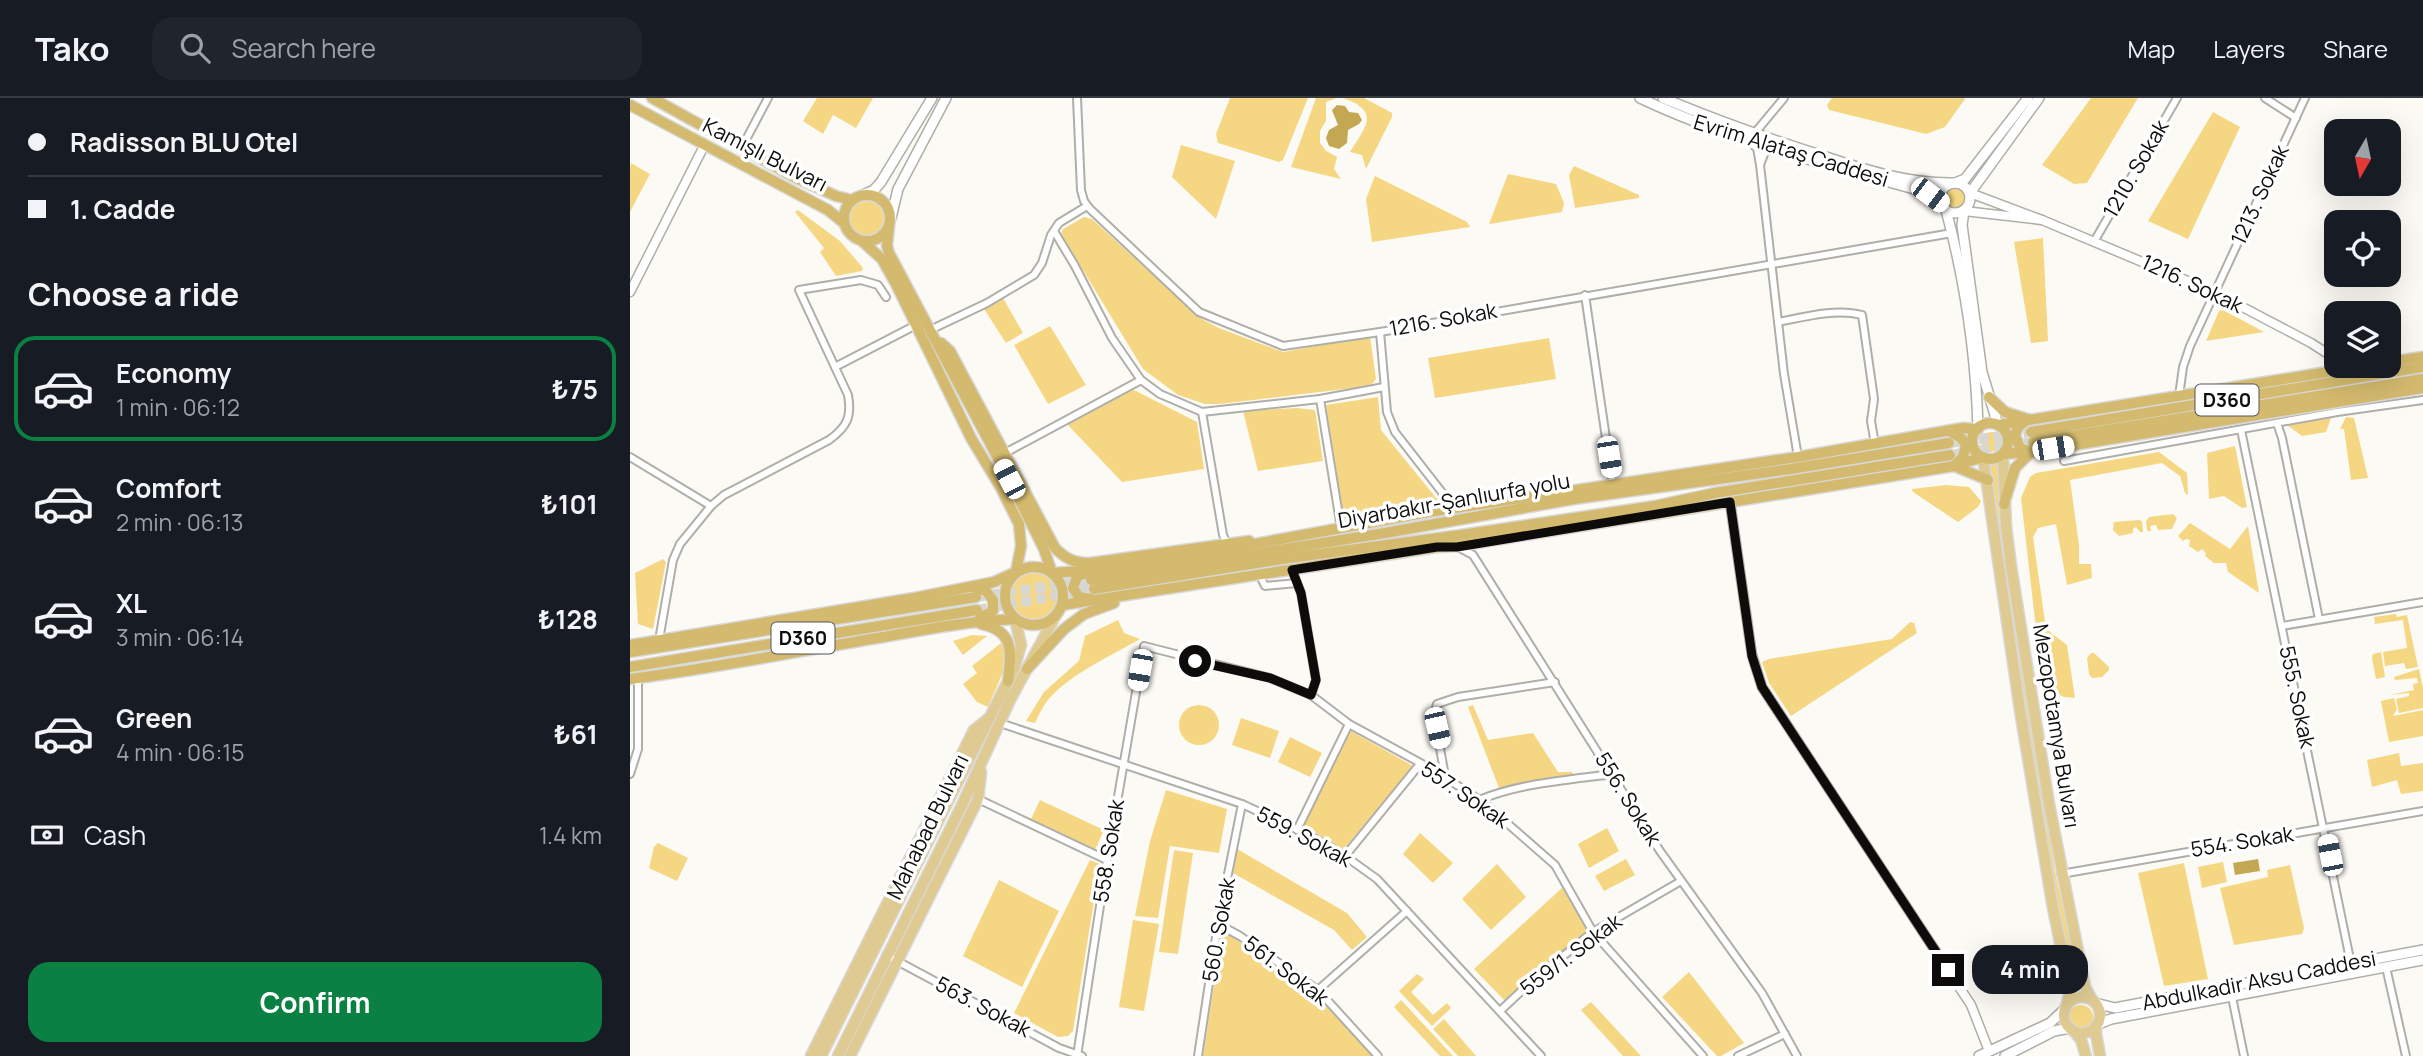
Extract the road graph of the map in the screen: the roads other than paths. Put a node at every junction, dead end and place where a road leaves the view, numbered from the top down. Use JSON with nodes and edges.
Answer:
{"nodes":[{"id":1,"x":652,"y":98,"type":"edge"},
{"id":2,"x":768,"y":98,"type":"edge"},
{"id":3,"x":932,"y":98,"type":"edge"},
{"id":4,"x":946,"y":98,"type":"edge"},
{"id":5,"x":1077,"y":98,"type":"edge"},
{"id":6,"x":1640,"y":98,"type":"edge"},
{"id":7,"x":1663,"y":98,"type":"edge"},
{"id":8,"x":1784,"y":98,"type":"edge"},
{"id":9,"x":2028,"y":98,"type":"edge"},
{"id":10,"x":2039,"y":98,"type":"edge"},
{"id":11,"x":2177,"y":98,"type":"edge"},
{"id":12,"x":2265,"y":98,"type":"edge"},
{"id":13,"x":2305,"y":98,"type":"edge"},
{"id":14,"x":630,"y":105,"type":"edge"},
{"id":15,"x":2296,"y":118,"type":"junction"},
{"id":16,"x":1751,"y":138,"type":"junction"},
{"id":17,"x":704,"y":146,"type":"junction"},
{"id":18,"x":741,"y":149,"type":"junction"},
{"id":19,"x":1773,"y":150,"type":"junction"},
{"id":20,"x":1760,"y":165,"type":"junction"},
{"id":21,"x":1953,"y":183,"type":"junction"},
{"id":22,"x":1970,"y":193,"type":"junction"},
{"id":23,"x":865,"y":194,"type":"junction"},
{"id":24,"x":852,"y":200,"type":"junction"},
{"id":25,"x":1087,"y":206,"type":"junction"},
{"id":26,"x":1944,"y":207,"type":"junction"},
{"id":27,"x":1964,"y":211,"type":"junction"},
{"id":28,"x":2042,"y":220,"type":"junction"},
{"id":29,"x":890,"y":222,"type":"junction"},
{"id":30,"x":844,"y":223,"type":"junction"},
{"id":31,"x":1054,"y":231,"type":"junction"},
{"id":32,"x":1952,"y":233,"type":"junction"},
{"id":33,"x":2095,"y":240,"type":"junction"},
{"id":34,"x":862,"y":241,"type":"junction"},
{"id":35,"x":1770,"y":265,"type":"junction"},
{"id":36,"x":631,"y":290,"type":"edge"},
{"id":37,"x":2214,"y":292,"type":"junction"},
{"id":38,"x":1585,"y":295,"type":"junction"},
{"id":39,"x":886,"y":297,"type":"dead end"},
{"id":40,"x":1778,"y":321,"type":"junction"},
{"id":41,"x":916,"y":325,"type":"junction"},
{"id":42,"x":1380,"y":332,"type":"junction"},
{"id":43,"x":932,"y":333,"type":"junction"},
{"id":44,"x":2324,"y":351,"type":"edge"},
{"id":45,"x":2423,"y":357,"type":"edge"},
{"id":46,"x":2401,"y":360,"type":"edge"},
{"id":47,"x":835,"y":367,"type":"junction"},
{"id":48,"x":2423,"y":368,"type":"edge"},
{"id":49,"x":2324,"y":371,"type":"edge"},
{"id":50,"x":2423,"y":379,"type":"edge"},
{"id":51,"x":1141,"y":380,"type":"junction"},
{"id":52,"x":1384,"y":387,"type":"junction"},
{"id":53,"x":2423,"y":389,"type":"edge"},
{"id":54,"x":2179,"y":396,"type":"junction"},
{"id":55,"x":1989,"y":397,"type":"junction"},
{"id":56,"x":1320,"y":399,"type":"junction"},
{"id":57,"x":2423,"y":400,"type":"edge"},
{"id":58,"x":1202,"y":412,"type":"junction"},
{"id":59,"x":2028,"y":419,"type":"junction"},
{"id":60,"x":2277,"y":423,"type":"junction"},
{"id":61,"x":1998,"y":425,"type":"junction"},
{"id":62,"x":1978,"y":429,"type":"junction"},
{"id":63,"x":2241,"y":430,"type":"junction"},
{"id":64,"x":1949,"y":431,"type":"junction"},
{"id":65,"x":2032,"y":442,"type":"junction"},
{"id":66,"x":1949,"y":443,"type":"tunnel mouth"},
{"id":67,"x":1875,"y":444,"type":"junction"},
{"id":68,"x":1005,"y":453,"type":"junction"},
{"id":69,"x":2003,"y":454,"type":"junction"},
{"id":70,"x":1950,"y":455,"type":"tunnel mouth"},
{"id":71,"x":630,"y":457,"type":"edge"},
{"id":72,"x":1798,"y":457,"type":"junction"},
{"id":73,"x":1983,"y":457,"type":"junction"},
{"id":74,"x":2064,"y":461,"type":"dead end"},
{"id":75,"x":1954,"y":466,"type":"junction"},
{"id":76,"x":1732,"y":478,"type":"junction"},
{"id":77,"x":1988,"y":480,"type":"junction"},
{"id":78,"x":1642,"y":481,"type":"junction"},
{"id":79,"x":1613,"y":486,"type":"junction"},
{"id":80,"x":1532,"y":497,"type":"junction"},
{"id":81,"x":1730,"y":502,"type":"junction"},
{"id":82,"x":2004,"y":504,"type":"junction"},
{"id":83,"x":711,"y":506,"type":"junction"},
{"id":84,"x":1455,"y":509,"type":"junction"},
{"id":85,"x":1628,"y":510,"type":"junction"},
{"id":86,"x":1475,"y":517,"type":"junction"},
{"id":87,"x":1341,"y":528,"type":"junction"},
{"id":88,"x":1563,"y":528,"type":"junction"},
{"id":89,"x":1291,"y":538,"type":"junction"},
{"id":90,"x":1226,"y":542,"type":"junction"},
{"id":91,"x":1437,"y":547,"type":"junction"},
{"id":92,"x":1457,"y":547,"type":"junction"},
{"id":93,"x":1322,"y":554,"type":"junction"},
{"id":94,"x":1097,"y":570,"type":"junction"},
{"id":95,"x":1292,"y":570,"type":"junction"},
{"id":96,"x":1016,"y":572,"type":"junction"},
{"id":97,"x":1052,"y":573,"type":"junction"},
{"id":98,"x":1260,"y":576,"type":"junction"},
{"id":99,"x":1297,"y":583,"type":"junction"},
{"id":100,"x":969,"y":587,"type":"junction"},
{"id":101,"x":1135,"y":595,"type":"junction"},
{"id":102,"x":976,"y":597,"type":"tunnel mouth"},
{"id":103,"x":1100,"y":600,"type":"junction"},
{"id":104,"x":2423,"y":602,"type":"edge"},
{"id":105,"x":1062,"y":605,"type":"junction"},
{"id":106,"x":977,"y":610,"type":"tunnel mouth"},
{"id":107,"x":1056,"y":615,"type":"junction"},
{"id":108,"x":1015,"y":619,"type":"junction"},
{"id":109,"x":2319,"y":619,"type":"junction"},
{"id":110,"x":970,"y":621,"type":"junction"},
{"id":111,"x":2282,"y":626,"type":"junction"},
{"id":112,"x":659,"y":644,"type":"junction"},
{"id":113,"x":630,"y":645,"type":"edge"},
{"id":114,"x":1021,"y":645,"type":"junction"},
{"id":115,"x":1144,"y":646,"type":"joint"},
{"id":116,"x":630,"y":652,"type":"edge"},
{"id":117,"x":1034,"y":654,"type":"junction"},
{"id":118,"x":754,"y":659,"type":"junction"},
{"id":119,"x":634,"y":666,"type":"edge"},
{"id":120,"x":1027,"y":668,"type":"junction"},
{"id":121,"x":634,"y":678,"type":"edge"},
{"id":122,"x":1008,"y":681,"type":"junction"},
{"id":123,"x":1555,"y":682,"type":"junction"},
{"id":124,"x":1311,"y":695,"type":"junction"},
{"id":125,"x":995,"y":719,"type":"junction"},
{"id":126,"x":1349,"y":724,"type":"junction"},
{"id":127,"x":981,"y":762,"type":"junction"},
{"id":128,"x":1420,"y":764,"type":"junction"},
{"id":129,"x":1123,"y":765,"type":"junction"},
{"id":130,"x":630,"y":774,"type":"edge"},
{"id":131,"x":1612,"y":774,"type":"junction"},
{"id":132,"x":1445,"y":777,"type":"junction"},
{"id":133,"x":978,"y":799,"type":"junction"},
{"id":134,"x":1479,"y":800,"type":"junction"},
{"id":135,"x":1242,"y":804,"type":"junction"},
{"id":136,"x":2423,"y":811,"type":"edge"},
{"id":137,"x":2325,"y":829,"type":"junction"},
{"id":138,"x":1297,"y":830,"type":"junction"},
{"id":139,"x":1345,"y":856,"type":"junction"},
{"id":140,"x":1107,"y":859,"type":"junction"},
{"id":141,"x":2061,"y":874,"type":"junction"},
{"id":142,"x":1681,"y":881,"type":"junction"},
{"id":143,"x":1407,"y":911,"type":"junction"},
{"id":144,"x":1218,"y":924,"type":"junction"},
{"id":145,"x":1593,"y":932,"type":"junction"},
{"id":146,"x":2423,"y":950,"type":"edge"},
{"id":147,"x":886,"y":955,"type":"junction"},
{"id":148,"x":2423,"y":960,"type":"edge"},
{"id":149,"x":897,"y":962,"type":"junction"},
{"id":150,"x":2351,"y":964,"type":"junction"},
{"id":151,"x":2386,"y":967,"type":"junction"},
{"id":152,"x":1318,"y":990,"type":"junction"},
{"id":153,"x":2232,"y":997,"type":"junction"},
{"id":154,"x":2093,"y":1002,"type":"junction"},
{"id":155,"x":2066,"y":1006,"type":"junction"},
{"id":156,"x":1500,"y":1011,"type":"junction"},
{"id":157,"x":2096,"y":1025,"type":"junction"},
{"id":158,"x":2072,"y":1029,"type":"junction"},
{"id":159,"x":1785,"y":1034,"type":"junction"},
{"id":160,"x":1989,"y":1051,"type":"junction"},
{"id":161,"x":1079,"y":1055,"type":"edge"},
{"id":162,"x":811,"y":1056,"type":"edge"},
{"id":163,"x":821,"y":1056,"type":"edge"},
{"id":164,"x":838,"y":1056,"type":"edge"},
{"id":165,"x":850,"y":1056,"type":"edge"},
{"id":166,"x":1198,"y":1056,"type":"edge"},
{"id":167,"x":1378,"y":1056,"type":"edge"},
{"id":168,"x":1541,"y":1056,"type":"edge"},
{"id":169,"x":1703,"y":1056,"type":"edge"},
{"id":170,"x":1738,"y":1056,"type":"edge"},
{"id":171,"x":1797,"y":1056,"type":"edge"},
{"id":172,"x":1979,"y":1056,"type":"edge"},
{"id":173,"x":2005,"y":1056,"type":"edge"},
{"id":174,"x":2086,"y":1056,"type":"edge"},
{"id":175,"x":2100,"y":1056,"type":"edge"},
{"id":176,"x":2244,"y":1056,"type":"edge"},
{"id":177,"x":2406,"y":1056,"type":"edge"}],
"edges":[{"from":1,"to":18,"type":"highway","name":"Kamışlı Bulvarı"},
{"from":2,"to":18,"type":"street"},
{"from":3,"to":23,"type":"main road"},
{"from":4,"to":29,"type":"main road"},
{"from":5,"to":25,"type":"street"},
{"from":6,"to":16,"type":"main road","name":"Evrim Alataş Caddesi"},
{"from":7,"to":16,"type":"main road","name":"Evrim Alataş Caddesi"},
{"from":8,"to":16,"type":"street"},
{"from":9,"to":21,"type":"main road"},
{"from":10,"to":22,"type":"main road"},
{"from":11,"to":33,"type":"street","name":"1210. Sokak"},
{"from":12,"to":15,"type":"street"},
{"from":13,"to":15,"type":"street","name":"1213. Sokak"},
{"from":14,"to":17,"type":"highway","name":"Kamışlı Bulvarı"},
{"from":15,"to":37,"type":"street","name":"1213. Sokak"},
{"from":16,"to":19,"type":"main road","name":"Evrim Alataş Caddesi"},
{"from":16,"to":20,"type":"street"},
{"from":16,"to":21,"type":"main road","name":"Evrim Alataş Caddesi"},
{"from":17,"to":30,"type":"highway","name":"Kamışlı Bulvarı"},
{"from":17,"to":36,"type":"street"},
{"from":18,"to":24,"type":"highway","name":"Kamışlı Bulvarı"},
{"from":19,"to":20,"type":"street"},
{"from":19,"to":26,"type":"main road","name":"Evrim Alataş Caddesi"},
{"from":20,"to":35,"type":"street"},
{"from":21,"to":22,"type":"main road"},
{"from":21,"to":26,"type":"main road"},
{"from":22,"to":27,"type":"main road"},
{"from":22,"to":28,"type":"street"},
{"from":23,"to":24,"type":"highway"},
{"from":23,"to":29,"type":"highway"},
{"from":24,"to":30,"type":"highway"},
{"from":25,"to":31,"type":"street"},
{"from":25,"to":42,"type":"street","name":"1216. Sokak"},
{"from":26,"to":27,"type":"main road"},
{"from":26,"to":32,"type":"main road"},
{"from":27,"to":28,"type":"street"},
{"from":27,"to":55,"type":"main road"},
{"from":28,"to":33,"type":"street","name":"1216. Sokak"},
{"from":29,"to":34,"type":"highway"},
{"from":29,"to":43,"type":"highway"},
{"from":30,"to":34,"type":"highway"},
{"from":31,"to":43,"type":"street"},
{"from":31,"to":51,"type":"street"},
{"from":32,"to":35,"type":"street","name":"1216. Sokak"},
{"from":32,"to":62,"type":"main road"},
{"from":33,"to":37,"type":"street","name":"1216. Sokak"},
{"from":34,"to":41,"type":"highway"},
{"from":35,"to":38,"type":"street","name":"1216. Sokak"},
{"from":35,"to":40,"type":"street"},
{"from":37,"to":44,"type":"street","name":"1216. Sokak"},
{"from":37,"to":54,"type":"street","name":"1213. Sokak"},
{"from":38,"to":42,"type":"street","name":"1216. Sokak"},
{"from":38,"to":79,"type":"street"},
{"from":39,"to":47,"type":"street"},
{"from":40,"to":67,"type":"street"},
{"from":40,"to":72,"type":"street"},
{"from":41,"to":47,"type":"street"},
{"from":41,"to":96,"type":"highway"},
{"from":42,"to":52,"type":"street"},
{"from":43,"to":68,"type":"highway"},
{"from":43,"to":97,"type":"highway"},
{"from":45,"to":46,"type":"highway"},
{"from":47,"to":83,"type":"street"},
{"from":48,"to":65,"type":"highway","number":"D360"},
{"from":49,"to":54,"type":"highway"},
{"from":50,"to":65,"type":"highway","number":"D360"},
{"from":51,"to":58,"type":"street"},
{"from":51,"to":68,"type":"street"},
{"from":52,"to":56,"type":"street"},
{"from":52,"to":84,"type":"street"},
{"from":53,"to":65,"type":"highway"},
{"from":54,"to":59,"type":"highway"},
{"from":55,"to":59,"type":"highway"},
{"from":55,"to":61,"type":"main road"},
{"from":56,"to":58,"type":"street"},
{"from":56,"to":87,"type":"street"},
{"from":57,"to":60,"type":"street"},
{"from":58,"to":90,"type":"street"},
{"from":59,"to":61,"type":"highway"},
{"from":59,"to":65,"type":"highway"},
{"from":60,"to":63,"type":"street"},
{"from":60,"to":109,"type":"street"},
{"from":61,"to":62,"type":"highway"},
{"from":61,"to":69,"type":"highway"},
{"from":62,"to":64,"type":"highway"},
{"from":62,"to":73,"type":"highway"},
{"from":63,"to":74,"type":"street"},
{"from":63,"to":111,"type":"street","name":"555. Sokak"},
{"from":64,"to":67,"type":"highway"},
{"from":64,"to":75,"type":"highway"},
{"from":65,"to":69,"type":"highway"},
{"from":65,"to":82,"type":"highway"},
{"from":66,"to":76,"type":"highway","name":"Diyarbakır-Şanlıurfa yolu"},
{"from":67,"to":72,"type":"highway"},
{"from":68,"to":90,"type":"highway"},
{"from":69,"to":73,"type":"highway"},
{"from":69,"to":82,"type":"main road","name":"Mezopotamya Bulvarı"},
{"from":70,"to":85,"type":"highway","name":"Diyarbakır-Şanlıurfa yolu"},
{"from":71,"to":83,"type":"street"},
{"from":72,"to":78,"type":"highway"},
{"from":73,"to":75,"type":"highway"},
{"from":73,"to":77,"type":"main road","name":"Mezopotamya Bulvarı"},
{"from":75,"to":77,"type":"highway"},
{"from":75,"to":81,"type":"highway"},
{"from":76,"to":78,"type":"highway"},
{"from":76,"to":86,"type":"highway","name":"Diyarbakır-Şanlıurfa yolu"},
{"from":77,"to":155,"type":"main road","name":"Mezopotamya Bulvarı"},
{"from":78,"to":79,"type":"highway"},
{"from":79,"to":80,"type":"highway"},
{"from":80,"to":84,"type":"highway"},
{"from":80,"to":86,"type":"highway"},
{"from":81,"to":88,"type":"highway"},
{"from":81,"to":160,"type":"street"},
{"from":82,"to":141,"type":"main road","name":"Mezopotamya Bulvarı"},
{"from":83,"to":112,"type":"street"},
{"from":84,"to":87,"type":"highway"},
{"from":85,"to":88,"type":"highway"},
{"from":85,"to":93,"type":"highway","name":"Diyarbakır-Şanlıurfa yolu"},
{"from":86,"to":93,"type":"highway","name":"Diyarbakır-Şanlıurfa yolu"},
{"from":87,"to":89,"type":"highway"},
{"from":88,"to":92,"type":"highway"},
{"from":89,"to":90,"type":"highway"},
{"from":89,"to":94,"type":"highway"},
{"from":91,"to":92,"type":"highway"},
{"from":91,"to":93,"type":"highway"},
{"from":91,"to":95,"type":"highway"},
{"from":92,"to":123,"type":"street","name":"556. Sokak"},
{"from":94,"to":97,"type":"highway"},
{"from":94,"to":103,"type":"highway"},
{"from":95,"to":98,"type":"highway"},
{"from":95,"to":99,"type":"street"},
{"from":96,"to":97,"type":"highway"},
{"from":96,"to":100,"type":"highway"},
{"from":96,"to":108,"type":"highway"},
{"from":97,"to":105,"type":"highway"},
{"from":98,"to":99,"type":"street"},
{"from":98,"to":101,"type":"highway"},
{"from":99,"to":124,"type":"street"},
{"from":100,"to":110,"type":"highway"},
{"from":100,"to":112,"type":"highway"},
{"from":101,"to":103,"type":"highway"},
{"from":101,"to":120,"type":"highway"},
{"from":102,"to":112,"type":"highway","number":"D360"},
{"from":103,"to":105,"type":"highway"},
{"from":104,"to":109,"type":"street"},
{"from":105,"to":107,"type":"highway"},
{"from":106,"to":119,"type":"highway","number":"D360"},
{"from":107,"to":108,"type":"highway"},
{"from":107,"to":117,"type":"main road","name":"Mahabad Bulvarı"},
{"from":108,"to":110,"type":"highway"},
{"from":108,"to":114,"type":"main road"},
{"from":109,"to":111,"type":"street"},
{"from":110,"to":118,"type":"highway"},
{"from":110,"to":122,"type":"highway"},
{"from":111,"to":137,"type":"street","name":"555. Sokak"},
{"from":112,"to":113,"type":"highway"},
{"from":112,"to":116,"type":"highway","number":"D360"},
{"from":114,"to":117,"type":"main road"},
{"from":114,"to":122,"type":"main road","name":"Mahabad Bulvarı"},
{"from":115,"to":124,"type":"street","name":"557. Sokak"},
{"from":115,"to":129,"type":"street","name":"558. Sokak"},
{"from":117,"to":120,"type":"main road","name":"Mahabad Bulvarı"},
{"from":118,"to":119,"type":"highway"},
{"from":118,"to":121,"type":"highway"},
{"from":120,"to":125,"type":"main road","name":"Mahabad Bulvarı"},
{"from":121,"to":130,"type":"street"},
{"from":122,"to":125,"type":"main road","name":"Mahabad Bulvarı"},
{"from":123,"to":131,"type":"street","name":"556. Sokak"},
{"from":123,"to":132,"type":"street"},
{"from":124,"to":126,"type":"street","name":"557. Sokak"},
{"from":125,"to":127,"type":"main road","name":"Mahabad Bulvarı"},
{"from":125,"to":129,"type":"street","name":"559. Sokak"},
{"from":125,"to":162,"type":"main road"},
{"from":125,"to":163,"type":"main road","name":"Mahabad Bulvarı"},
{"from":126,"to":128,"type":"street","name":"557. Sokak"},
{"from":126,"to":138,"type":"street"},
{"from":127,"to":133,"type":"main road"},
{"from":127,"to":147,"type":"main road","name":"Mahabad Bulvarı"},
{"from":128,"to":132,"type":"street","name":"557. Sokak"},
{"from":128,"to":139,"type":"street"},
{"from":129,"to":135,"type":"street","name":"559. Sokak"},
{"from":129,"to":140,"type":"street","name":"558. Sokak"},
{"from":131,"to":134,"type":"street"},
{"from":131,"to":142,"type":"street","name":"556. Sokak"},
{"from":132,"to":134,"type":"street","name":"557. Sokak"},
{"from":133,"to":140,"type":"street"},
{"from":133,"to":149,"type":"main road"},
{"from":134,"to":145,"type":"street","name":"557. Sokak"},
{"from":135,"to":138,"type":"street","name":"559. Sokak"},
{"from":135,"to":144,"type":"street","name":"560. Sokak"},
{"from":136,"to":137,"type":"street","name":"554. Sokak"},
{"from":137,"to":141,"type":"street","name":"554. Sokak"},
{"from":137,"to":150,"type":"street","name":"555. Sokak"},
{"from":138,"to":139,"type":"street","name":"559. Sokak"},
{"from":139,"to":143,"type":"street","name":"559. Sokak"},
{"from":140,"to":161,"type":"street","name":"558. Sokak"},
{"from":141,"to":154,"type":"main road","name":"Mezopotamya Bulvarı"},
{"from":142,"to":145,"type":"street","name":"559/1. Sokak"},
{"from":142,"to":159,"type":"street","name":"556. Sokak"},
{"from":143,"to":152,"type":"street"},
{"from":143,"to":156,"type":"street","name":"559. Sokak"},
{"from":144,"to":152,"type":"street","name":"561. Sokak"},
{"from":144,"to":166,"type":"street","name":"560. Sokak"},
{"from":145,"to":156,"type":"street","name":"559/1. Sokak"},
{"from":145,"to":169,"type":"street","name":"557. Sokak"},
{"from":146,"to":150,"type":"main road","name":"Abdulkadir Aksu Caddesi"},
{"from":147,"to":149,"type":"street","name":"563. Sokak"},
{"from":147,"to":164,"type":"main road","name":"Mahabad Bulvarı"},
{"from":148,"to":151,"type":"main road","name":"Abdulkadir Aksu Caddesi"},
{"from":149,"to":161,"type":"street","name":"563. Sokak"},
{"from":149,"to":165,"type":"main road"},
{"from":150,"to":154,"type":"main road","name":"Abdulkadir Aksu Caddesi"},
{"from":151,"to":153,"type":"main road","name":"Abdulkadir Aksu Caddesi"},
{"from":151,"to":177,"type":"street"},
{"from":152,"to":167,"type":"street","name":"561. Sokak"},
{"from":153,"to":157,"type":"main road","name":"Abdulkadir Aksu Caddesi"},
{"from":153,"to":176,"type":"street"},
{"from":154,"to":155,"type":"main road"},
{"from":154,"to":157,"type":"main road"},
{"from":155,"to":158,"type":"main road"},
{"from":155,"to":160,"type":"main road"},
{"from":156,"to":168,"type":"street","name":"559. Sokak"},
{"from":157,"to":158,"type":"main road"},
{"from":157,"to":175,"type":"main road"},
{"from":158,"to":173,"type":"main road"},
{"from":158,"to":174,"type":"main road"},
{"from":159,"to":170,"type":"street"},
{"from":159,"to":171,"type":"street","name":"556. Sokak"},
{"from":160,"to":172,"type":"main road"}]}
